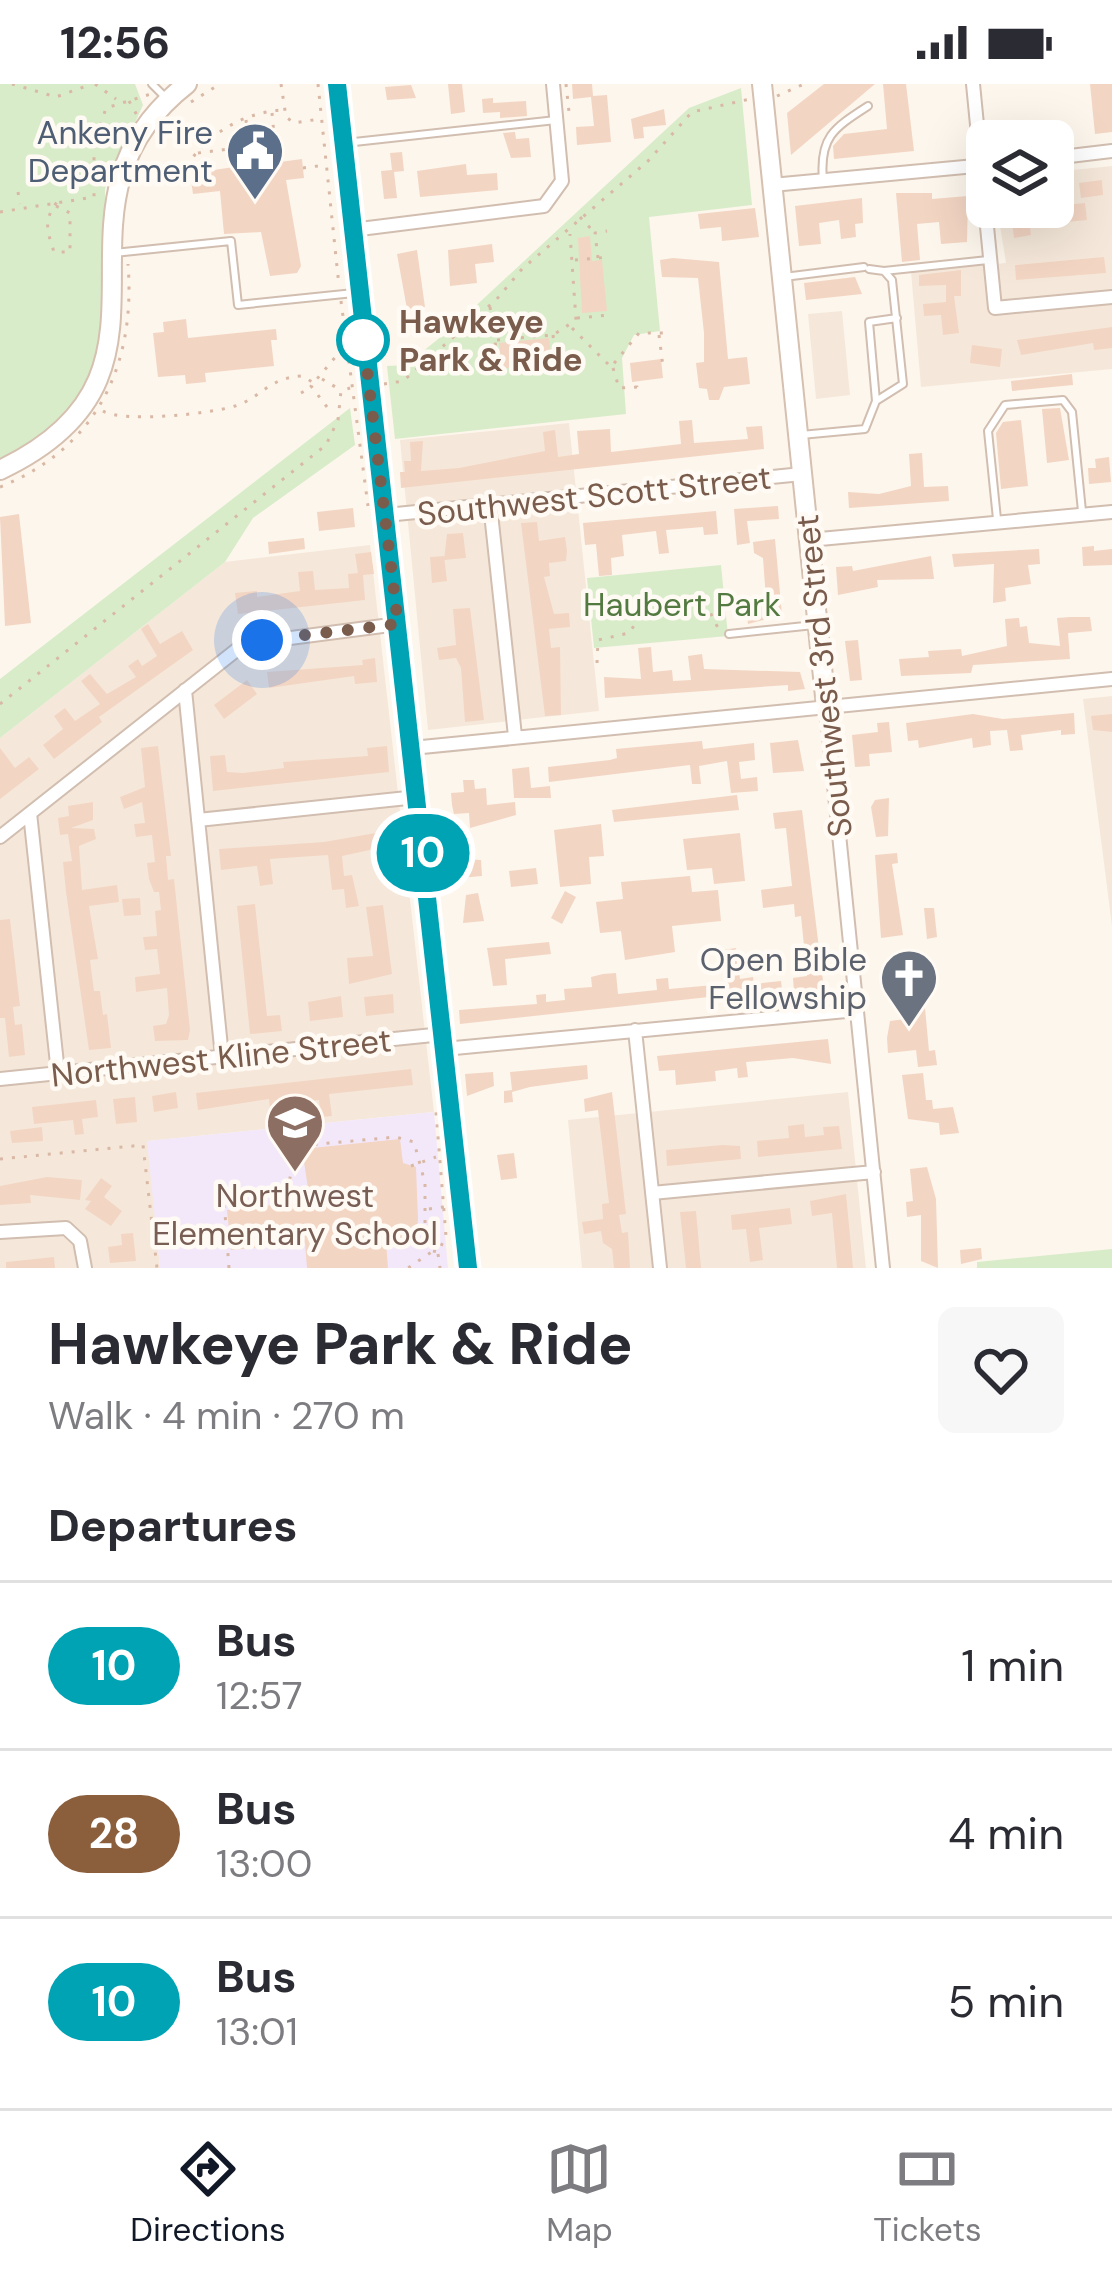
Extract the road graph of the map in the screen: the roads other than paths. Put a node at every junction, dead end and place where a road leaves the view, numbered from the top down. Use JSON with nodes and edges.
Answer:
{"nodes":[{"id":1,"x":152,"y":84,"type":"edge"},
{"id":2,"x":188,"y":84,"type":"edge"},
{"id":3,"x":337,"y":84,"type":"edge"},
{"id":4,"x":553,"y":84,"type":"edge"},
{"id":5,"x":973,"y":84,"type":"edge"},
{"id":6,"x":764,"y":90,"type":"edge"},
{"id":7,"x":168,"y":100,"type":"junction"},
{"id":8,"x":868,"y":106,"type":"dead end"},
{"id":9,"x":562,"y":116,"type":"junction"},
{"id":10,"x":978,"y":120,"type":"edge"},
{"id":11,"x":344,"y":143,"type":"junction"},
{"id":12,"x":1112,"y":152,"type":"edge"},
{"id":13,"x":1074,"y":156,"type":"edge"},
{"id":14,"x":966,"y":167,"type":"edge"},
{"id":15,"x":824,"y":180,"type":"junction"},
{"id":16,"x":772,"y":185,"type":"junction"},
{"id":17,"x":988,"y":228,"type":"edge"},
{"id":18,"x":352,"y":230,"type":"junction"},
{"id":19,"x":110,"y":253,"type":"junction"},
{"id":20,"x":990,"y":259,"type":"junction"},
{"id":21,"x":884,"y":272,"type":"junction"},
{"id":22,"x":782,"y":278,"type":"junction"},
{"id":23,"x":349,"y":294,"type":"junction"},
{"id":24,"x":1112,"y":297,"type":"edge"},
{"id":25,"x":897,"y":318,"type":"junction"},
{"id":26,"x":876,"y":401,"type":"junction"},
{"id":27,"x":798,"y":436,"type":"junction"},
{"id":28,"x":0,"y":470,"type":"edge"},
{"id":29,"x":802,"y":474,"type":"junction"},
{"id":30,"x":490,"y":503,"type":"junction"},
{"id":31,"x":1112,"y":512,"type":"edge"},
{"id":32,"x":378,"y":515,"type":"junction"},
{"id":33,"x":1082,"y":515,"type":"junction"},
{"id":34,"x":998,"y":523,"type":"junction"},
{"id":35,"x":809,"y":540,"type":"junction"},
{"id":36,"x":398,"y":624,"type":"junction"},
{"id":37,"x":818,"y":625,"type":"junction"},
{"id":38,"x":729,"y":634,"type":"road end"},
{"id":39,"x":1112,"y":679,"type":"edge"},
{"id":40,"x":185,"y":690,"type":"junction"},
{"id":41,"x":826,"y":706,"type":"junction"},
{"id":42,"x":515,"y":736,"type":"junction"},
{"id":43,"x":412,"y":748,"type":"junction"},
{"id":44,"x":417,"y":797,"type":"junction"},
{"id":45,"x":30,"y":813,"type":"junction"},
{"id":46,"x":198,"y":820,"type":"junction"},
{"id":47,"x":0,"y":837,"type":"edge"},
{"id":48,"x":857,"y":1010,"type":"junction"},
{"id":49,"x":635,"y":1030,"type":"junction"},
{"id":50,"x":444,"y":1042,"type":"junction"},
{"id":51,"x":222,"y":1057,"type":"junction"},
{"id":52,"x":58,"y":1073,"type":"junction"},
{"id":53,"x":0,"y":1079,"type":"edge"},
{"id":54,"x":874,"y":1172,"type":"junction"},
{"id":55,"x":652,"y":1193,"type":"junction"},
{"id":56,"x":0,"y":1232,"type":"edge"},
{"id":57,"x":85,"y":1268,"type":"edge"},
{"id":58,"x":468,"y":1268,"type":"edge"},
{"id":59,"x":660,"y":1268,"type":"edge"},
{"id":60,"x":884,"y":1268,"type":"edge"}],
"edges":[{"from":1,"to":7,"type":"lane"},
{"from":2,"to":7,"type":"main road"},
{"from":3,"to":11,"type":"main road"},
{"from":4,"to":9,"type":"street"},
{"from":5,"to":10,"type":"street"},
{"from":6,"to":16,"type":"main road","name":"Southwest 3rd Street"},
{"from":7,"to":19,"type":"main road"},
{"from":8,"to":15,"type":"lane"},
{"from":9,"to":11,"type":"lane"},
{"from":9,"to":18,"type":"street"},
{"from":11,"to":18,"type":"main road"},
{"from":12,"to":13,"type":"street"},
{"from":14,"to":15,"type":"street"},
{"from":15,"to":16,"type":"street"},
{"from":16,"to":22,"type":"main road","name":"Southwest 3rd Street"},
{"from":17,"to":20,"type":"street"},
{"from":18,"to":23,"type":"main road"},
{"from":19,"to":23,"type":"lane"},
{"from":19,"to":28,"type":"main road"},
{"from":20,"to":21,"type":"lane"},
{"from":20,"to":24,"type":"street"},
{"from":21,"to":22,"type":"lane"},
{"from":21,"to":25,"type":"lane"},
{"from":22,"to":27,"type":"main road","name":"Southwest 3rd Street"},
{"from":23,"to":32,"type":"main road"},
{"from":25,"to":26,"type":"lane"},
{"from":25,"to":26,"type":"lane"},
{"from":26,"to":27,"type":"lane"},
{"from":27,"to":29,"type":"main road","name":"Southwest 3rd Street"},
{"from":29,"to":30,"type":"street","name":"Southwest Scott Street"},
{"from":29,"to":35,"type":"main road","name":"Southwest 3rd Street"},
{"from":30,"to":32,"type":"street","name":"Southwest Scott Street"},
{"from":30,"to":42,"type":"street"},
{"from":31,"to":33,"type":"street"},
{"from":32,"to":36,"type":"main road"},
{"from":33,"to":34,"type":"street"},
{"from":33,"to":34,"type":"lane"},
{"from":34,"to":35,"type":"street"},
{"from":35,"to":37,"type":"main road","name":"Southwest 3rd Street"},
{"from":36,"to":40,"type":"street"},
{"from":36,"to":43,"type":"main road"},
{"from":37,"to":38,"type":"lane"},
{"from":37,"to":41,"type":"main road","name":"Southwest 3rd Street"},
{"from":39,"to":41,"type":"street"},
{"from":40,"to":45,"type":"street"},
{"from":40,"to":46,"type":"street"},
{"from":41,"to":42,"type":"street"},
{"from":41,"to":48,"type":"street","name":"Southwest 3rd Street"},
{"from":42,"to":43,"type":"street"},
{"from":43,"to":44,"type":"main road"},
{"from":44,"to":46,"type":"street"},
{"from":44,"to":50,"type":"main road"},
{"from":45,"to":47,"type":"street"},
{"from":45,"to":52,"type":"street"},
{"from":46,"to":51,"type":"street"},
{"from":48,"to":49,"type":"street","name":"Northwest Kline Street"},
{"from":48,"to":54,"type":"street","name":"Southwest 3rd Street"},
{"from":49,"to":50,"type":"street","name":"Northwest Kline Street"},
{"from":49,"to":55,"type":"street"},
{"from":50,"to":51,"type":"street","name":"Northwest Kline Street"},
{"from":50,"to":58,"type":"main road"},
{"from":51,"to":52,"type":"street","name":"Northwest Kline Street"},
{"from":52,"to":53,"type":"street","name":"Northwest Kline Street"},
{"from":54,"to":55,"type":"street"},
{"from":54,"to":60,"type":"street","name":"Southwest 3rd Street"},
{"from":55,"to":59,"type":"street"},
{"from":56,"to":57,"type":"street"}]}
